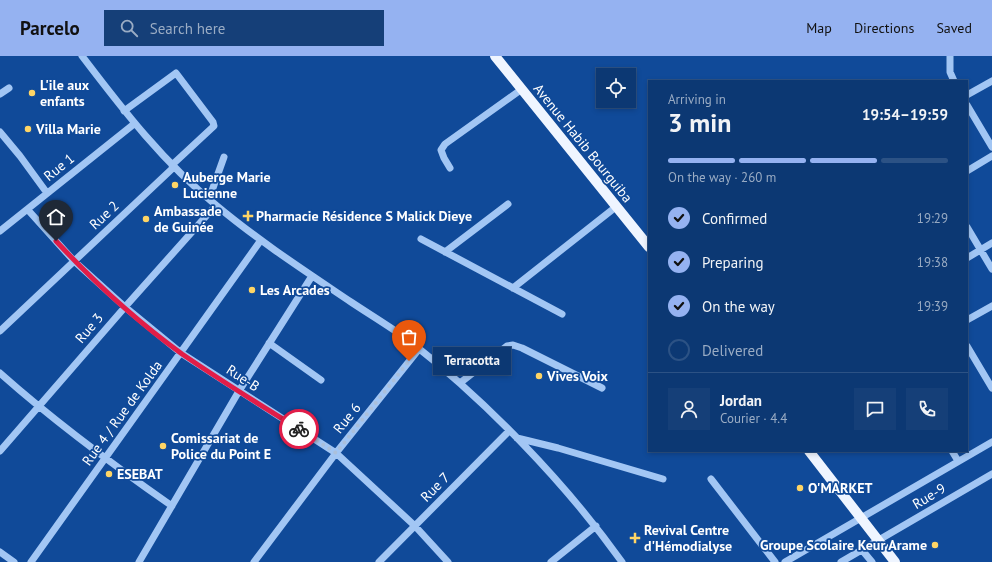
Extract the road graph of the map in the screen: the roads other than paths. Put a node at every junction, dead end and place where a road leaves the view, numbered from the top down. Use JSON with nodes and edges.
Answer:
{"nodes":[{"id":1,"x":82,"y":56,"type":"edge"},
{"id":2,"x":495,"y":56,"type":"edge"},
{"id":3,"x":950,"y":56,"type":"edge"},
{"id":4,"x":954,"y":80,"type":"edge"},
{"id":5,"x":992,"y":81,"type":"edge"},
{"id":6,"x":9,"y":88,"type":"dead end"},
{"id":7,"x":522,"y":89,"type":"junction"},
{"id":8,"x":0,"y":94,"type":"edge"},
{"id":9,"x":968,"y":95,"type":"edge"},
{"id":10,"x":968,"y":108,"type":"edge"},
{"id":11,"x":124,"y":112,"type":"junction"},
{"id":12,"x":134,"y":124,"type":"junction"},
{"id":13,"x":0,"y":132,"type":"edge"},
{"id":14,"x":992,"y":147,"type":"edge"},
{"id":15,"x":224,"y":156,"type":"dead end"},
{"id":16,"x":992,"y":156,"type":"edge"},
{"id":17,"x":173,"y":166,"type":"junction"},
{"id":18,"x":450,"y":168,"type":"dead end"},
{"id":19,"x":968,"y":171,"type":"edge"},
{"id":20,"x":48,"y":193,"type":"junction"},
{"id":21,"x":209,"y":199,"type":"junction"},
{"id":22,"x":508,"y":204,"type":"dead end"},
{"id":23,"x":216,"y":205,"type":"junction"},
{"id":24,"x":617,"y":206,"type":"junction"},
{"id":25,"x":28,"y":210,"type":"junction"},
{"id":26,"x":968,"y":229,"type":"edge"},
{"id":27,"x":0,"y":231,"type":"edge"},
{"id":28,"x":421,"y":239,"type":"dead end"},
{"id":29,"x":261,"y":240,"type":"junction"},
{"id":30,"x":992,"y":243,"type":"edge"},
{"id":31,"x":648,"y":246,"type":"edge"},
{"id":32,"x":981,"y":250,"type":"junction"},
{"id":33,"x":445,"y":252,"type":"junction"},
{"id":34,"x":968,"y":257,"type":"edge"},
{"id":35,"x":74,"y":261,"type":"junction"},
{"id":36,"x":992,"y":269,"type":"edge"},
{"id":37,"x":312,"y":276,"type":"junction"},
{"id":38,"x":513,"y":288,"type":"junction"},
{"id":39,"x":992,"y":306,"type":"edge"},
{"id":40,"x":124,"y":307,"type":"junction"},
{"id":41,"x":562,"y":314,"type":"dead end"},
{"id":42,"x":968,"y":319,"type":"edge"},
{"id":43,"x":0,"y":331,"type":"edge"},
{"id":44,"x":269,"y":343,"type":"junction"},
{"id":45,"x":968,"y":348,"type":"edge"},
{"id":46,"x":419,"y":349,"type":"junction"},
{"id":47,"x":181,"y":353,"type":"junction"},
{"id":48,"x":0,"y":373,"type":"edge"},
{"id":49,"x":321,"y":380,"type":"dead end"},
{"id":50,"x":460,"y":383,"type":"junction"},
{"id":51,"x":602,"y":388,"type":"dead end"},
{"id":52,"x":992,"y":388,"type":"edge"},
{"id":53,"x":239,"y":391,"type":"junction"},
{"id":54,"x":39,"y":408,"type":"junction"},
{"id":55,"x":509,"y":431,"type":"junction"},
{"id":56,"x":517,"y":438,"type":"junction"},
{"id":57,"x":992,"y":442,"type":"edge"},
{"id":58,"x":0,"y":451,"type":"edge"},
{"id":59,"x":813,"y":452,"type":"edge"},
{"id":60,"x":953,"y":452,"type":"edge"},
{"id":61,"x":336,"y":453,"type":"junction"},
{"id":62,"x":104,"y":459,"type":"junction"},
{"id":63,"x":958,"y":461,"type":"junction"},
{"id":64,"x":992,"y":474,"type":"edge"},
{"id":65,"x":663,"y":479,"type":"dead end"},
{"id":66,"x":711,"y":479,"type":"dead end"},
{"id":67,"x":172,"y":506,"type":"junction"},
{"id":68,"x":860,"y":518,"type":"junction"},
{"id":69,"x":415,"y":526,"type":"junction"},
{"id":70,"x":596,"y":526,"type":"junction"},
{"id":71,"x":879,"y":541,"type":"junction"},
{"id":72,"x":862,"y":550,"type":"junction"},
{"id":73,"x":0,"y":552,"type":"edge"},
{"id":74,"x":14,"y":562,"type":"edge"},
{"id":75,"x":31,"y":562,"type":"edge"},
{"id":76,"x":139,"y":562,"type":"edge"},
{"id":77,"x":254,"y":562,"type":"edge"},
{"id":78,"x":379,"y":562,"type":"edge"},
{"id":79,"x":448,"y":562,"type":"edge"},
{"id":80,"x":551,"y":562,"type":"edge"},
{"id":81,"x":622,"y":562,"type":"edge"},
{"id":82,"x":775,"y":562,"type":"edge"},
{"id":83,"x":785,"y":562,"type":"edge"},
{"id":84,"x":842,"y":562,"type":"edge"},
{"id":85,"x":872,"y":562,"type":"edge"},
{"id":86,"x":896,"y":562,"type":"edge"}],
"edges":[{"from":1,"to":11,"type":"street"},
{"from":2,"to":7,"type":"main road","name":"Avenue Habib Bourguiba"},
{"from":3,"to":4,"type":"street"},
{"from":5,"to":9,"type":"street"},
{"from":6,"to":8,"type":"street"},
{"from":7,"to":18,"type":"street"},
{"from":7,"to":24,"type":"main road","name":"Avenue Habib Bourguiba"},
{"from":10,"to":14,"type":"street"},
{"from":11,"to":12,"type":"street"},
{"from":11,"to":17,"type":"street","name":"Rue 2"},
{"from":12,"to":17,"type":"street"},
{"from":12,"to":20,"type":"street","name":"Rue 1"},
{"from":13,"to":20,"type":"street"},
{"from":15,"to":21,"type":"street"},
{"from":16,"to":19,"type":"street"},
{"from":17,"to":21,"type":"street"},
{"from":17,"to":35,"type":"street","name":"Rue 2"},
{"from":20,"to":25,"type":"street","name":"Rue 1"},
{"from":21,"to":23,"type":"street"},
{"from":22,"to":33,"type":"street"},
{"from":23,"to":29,"type":"street"},
{"from":23,"to":40,"type":"street","name":"Rue 3"},
{"from":24,"to":31,"type":"main road","name":"Avenue Habib Bourguiba"},
{"from":24,"to":38,"type":"street"},
{"from":25,"to":27,"type":"street","name":"Rue 1"},
{"from":25,"to":35,"type":"street","name":"Rue-B"},
{"from":26,"to":32,"type":"street"},
{"from":28,"to":33,"type":"street"},
{"from":29,"to":37,"type":"street"},
{"from":29,"to":47,"type":"street","name":"Rue 4 / Rue de Kolda"},
{"from":30,"to":32,"type":"street"},
{"from":32,"to":34,"type":"street"},
{"from":32,"to":36,"type":"street"},
{"from":33,"to":38,"type":"street"},
{"from":35,"to":40,"type":"street","name":"Rue-B"},
{"from":35,"to":43,"type":"street","name":"Rue 2"},
{"from":37,"to":44,"type":"street"},
{"from":37,"to":46,"type":"street"},
{"from":38,"to":41,"type":"street"},
{"from":39,"to":42,"type":"street"},
{"from":40,"to":47,"type":"street","name":"Rue-B"},
{"from":40,"to":54,"type":"street","name":"Rue 3"},
{"from":44,"to":49,"type":"street"},
{"from":44,"to":53,"type":"street"},
{"from":45,"to":52,"type":"street"},
{"from":46,"to":50,"type":"street"},
{"from":46,"to":61,"type":"street","name":"Rue 6"},
{"from":47,"to":53,"type":"street","name":"Rue-B"},
{"from":47,"to":62,"type":"street","name":"Rue 4 / Rue de Kolda"},
{"from":48,"to":54,"type":"street"},
{"from":50,"to":51,"type":"street"},
{"from":50,"to":55,"type":"street"},
{"from":53,"to":61,"type":"street","name":"Rue-B"},
{"from":53,"to":67,"type":"street"},
{"from":54,"to":58,"type":"street","name":"Rue 3"},
{"from":54,"to":62,"type":"street"},
{"from":55,"to":56,"type":"street"},
{"from":55,"to":69,"type":"street","name":"Rue 7"},
{"from":56,"to":65,"type":"street"},
{"from":56,"to":70,"type":"street"},
{"from":57,"to":63,"type":"street"},
{"from":59,"to":68,"type":"main road"},
{"from":60,"to":63,"type":"street"},
{"from":61,"to":69,"type":"street","name":"Rue-B"},
{"from":61,"to":77,"type":"street","name":"Rue 6"},
{"from":62,"to":67,"type":"street"},
{"from":62,"to":75,"type":"street","name":"Rue 4 / Rue de Kolda"},
{"from":63,"to":68,"type":"street"},
{"from":64,"to":71,"type":"street","name":"Rue-9"},
{"from":66,"to":82,"type":"street"},
{"from":67,"to":76,"type":"street"},
{"from":68,"to":71,"type":"main road"},
{"from":68,"to":83,"type":"street"},
{"from":69,"to":78,"type":"street","name":"Rue 7"},
{"from":69,"to":79,"type":"street","name":"Rue-B"},
{"from":70,"to":80,"type":"street"},
{"from":70,"to":81,"type":"street"},
{"from":71,"to":72,"type":"street","name":"Rue-9"},
{"from":71,"to":86,"type":"main road"},
{"from":72,"to":84,"type":"street","name":"Rue-9"},
{"from":72,"to":85,"type":"street"},
{"from":73,"to":74,"type":"street"}]}
